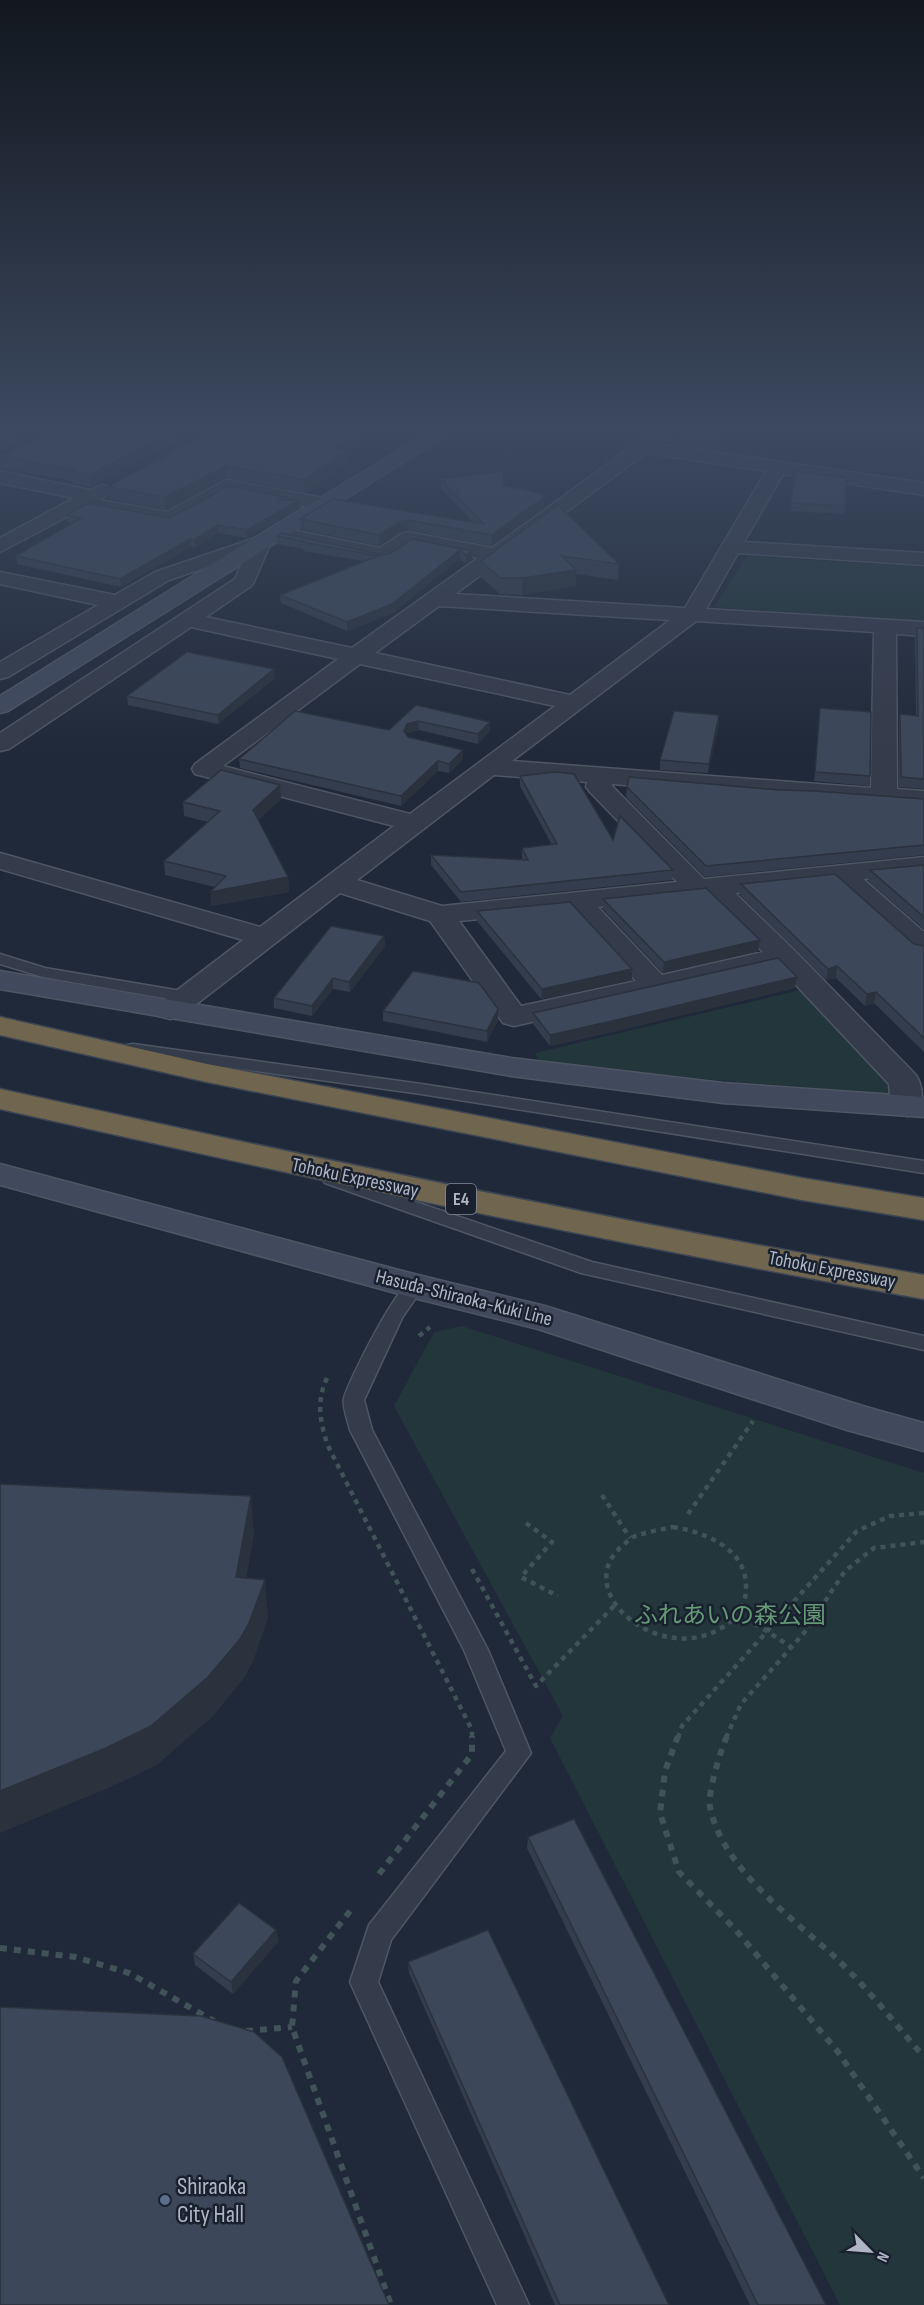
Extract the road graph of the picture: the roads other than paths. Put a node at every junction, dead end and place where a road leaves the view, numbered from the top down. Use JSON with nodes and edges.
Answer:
{"nodes":[{"id":1,"x":14,"y":539,"type":"edge"},
{"id":2,"x":265,"y":539,"type":"edge"},
{"id":3,"x":267,"y":539,"type":"edge"},
{"id":4,"x":268,"y":539,"type":"edge"},
{"id":5,"x":279,"y":539,"type":"edge"},
{"id":6,"x":407,"y":539,"type":"edge"},
{"id":7,"x":411,"y":539,"type":"edge"},
{"id":8,"x":518,"y":539,"type":"edge"},
{"id":9,"x":736,"y":539,"type":"edge"},
{"id":10,"x":0,"y":546,"type":"edge"},
{"id":11,"x":731,"y":547,"type":"junction"},
{"id":12,"x":496,"y":555,"type":"junction"},
{"id":13,"x":924,"y":559,"type":"edge"},
{"id":14,"x":0,"y":578,"type":"edge"},
{"id":15,"x":437,"y":599,"type":"junction"},
{"id":16,"x":117,"y":602,"type":"junction"},
{"id":17,"x":692,"y":614,"type":"junction"},
{"id":18,"x":189,"y":620,"type":"junction"},
{"id":19,"x":885,"y":627,"type":"junction"},
{"id":20,"x":924,"y":629,"type":"edge"},
{"id":21,"x":353,"y":656,"type":"junction"},
{"id":22,"x":0,"y":672,"type":"edge"},
{"id":23,"x":575,"y":703,"type":"junction"},
{"id":24,"x":0,"y":706,"type":"edge"},
{"id":25,"x":0,"y":744,"type":"edge"},
{"id":26,"x":486,"y":759,"type":"junction"},
{"id":27,"x":601,"y":777,"type":"junction"},
{"id":28,"x":884,"y":796,"type":"junction"},
{"id":29,"x":924,"y":799,"type":"edge"},
{"id":30,"x":414,"y":823,"type":"junction"},
{"id":31,"x":0,"y":861,"type":"edge"},
{"id":32,"x":924,"y":865,"type":"edge"},
{"id":33,"x":838,"y":872,"type":"junction"},
{"id":34,"x":338,"y":883,"type":"junction"},
{"id":35,"x":704,"y":886,"type":"junction"},
{"id":36,"x":579,"y":902,"type":"junction"},
{"id":37,"x":440,"y":915,"type":"junction"},
{"id":38,"x":266,"y":938,"type":"junction"},
{"id":39,"x":924,"y":947,"type":"edge"},
{"id":40,"x":784,"y":956,"type":"junction"},
{"id":41,"x":0,"y":959,"type":"edge"},
{"id":42,"x":0,"y":980,"type":"edge"},
{"id":43,"x":656,"y":985,"type":"junction"},
{"id":44,"x":178,"y":1004,"type":"junction"},
{"id":45,"x":0,"y":1026,"type":"edge"},
{"id":46,"x":54,"y":1038,"type":"junction"},
{"id":47,"x":915,"y":1093,"type":"edge"},
{"id":48,"x":0,"y":1099,"type":"edge"},
{"id":49,"x":286,"y":1164,"type":"junction"},
{"id":50,"x":924,"y":1167,"type":"edge"},
{"id":51,"x":0,"y":1174,"type":"edge"},
{"id":52,"x":924,"y":1209,"type":"edge"},
{"id":53,"x":414,"y":1286,"type":"junction"},
{"id":54,"x":924,"y":1287,"type":"edge"},
{"id":55,"x":924,"y":1343,"type":"edge"},
{"id":56,"x":924,"y":1437,"type":"edge"},
{"id":57,"x":513,"y":2305,"type":"edge"}],
"edges":[{"from":1,"to":10,"type":"street"},
{"from":2,"to":16,"type":"street"},
{"from":3,"to":24,"type":"street"},
{"from":4,"to":18,"type":"street"},
{"from":5,"to":6,"type":"street"},
{"from":7,"to":12,"type":"street"},
{"from":8,"to":12,"type":"street"},
{"from":9,"to":11,"type":"street"},
{"from":11,"to":13,"type":"street"},
{"from":11,"to":17,"type":"street"},
{"from":12,"to":15,"type":"street"},
{"from":14,"to":16,"type":"street"},
{"from":15,"to":17,"type":"street"},
{"from":15,"to":21,"type":"street"},
{"from":16,"to":22,"type":"street"},
{"from":17,"to":19,"type":"street"},
{"from":17,"to":23,"type":"street"},
{"from":18,"to":21,"type":"street"},
{"from":18,"to":25,"type":"street"},
{"from":19,"to":20,"type":"street"},
{"from":19,"to":28,"type":"street"},
{"from":21,"to":23,"type":"street"},
{"from":21,"to":30,"type":"street"},
{"from":23,"to":26,"type":"street"},
{"from":26,"to":27,"type":"street"},
{"from":26,"to":30,"type":"street"},
{"from":27,"to":28,"type":"street"},
{"from":27,"to":35,"type":"street"},
{"from":28,"to":29,"type":"street"},
{"from":30,"to":34,"type":"street"},
{"from":31,"to":38,"type":"street"},
{"from":32,"to":33,"type":"street"},
{"from":33,"to":35,"type":"street"},
{"from":33,"to":39,"type":"street"},
{"from":34,"to":37,"type":"street"},
{"from":34,"to":38,"type":"street"},
{"from":35,"to":36,"type":"street"},
{"from":35,"to":40,"type":"street"},
{"from":36,"to":37,"type":"street"},
{"from":36,"to":43,"type":"street"},
{"from":37,"to":43,"type":"street"},
{"from":38,"to":44,"type":"street"},
{"from":40,"to":43,"type":"street"},
{"from":40,"to":47,"type":"street"},
{"from":41,"to":44,"type":"lane"},
{"from":42,"to":44,"type":"street"},
{"from":44,"to":47,"type":"street"},
{"from":45,"to":46,"type":"highway"},
{"from":46,"to":50,"type":"lane"},
{"from":46,"to":52,"type":"highway"},
{"from":48,"to":49,"type":"highway","name":"Tohoku Expressway","number":"E4"},
{"from":49,"to":54,"type":"highway","name":"Tohoku Expressway","number":"E4"},
{"from":49,"to":55,"type":"lane"},
{"from":51,"to":53,"type":"street","name":"Hasuda-Shiraoka-Kuki Line"},
{"from":53,"to":56,"type":"street","name":"Hasuda-Shiraoka-Kuki Line"},
{"from":53,"to":57,"type":"lane"}]}
